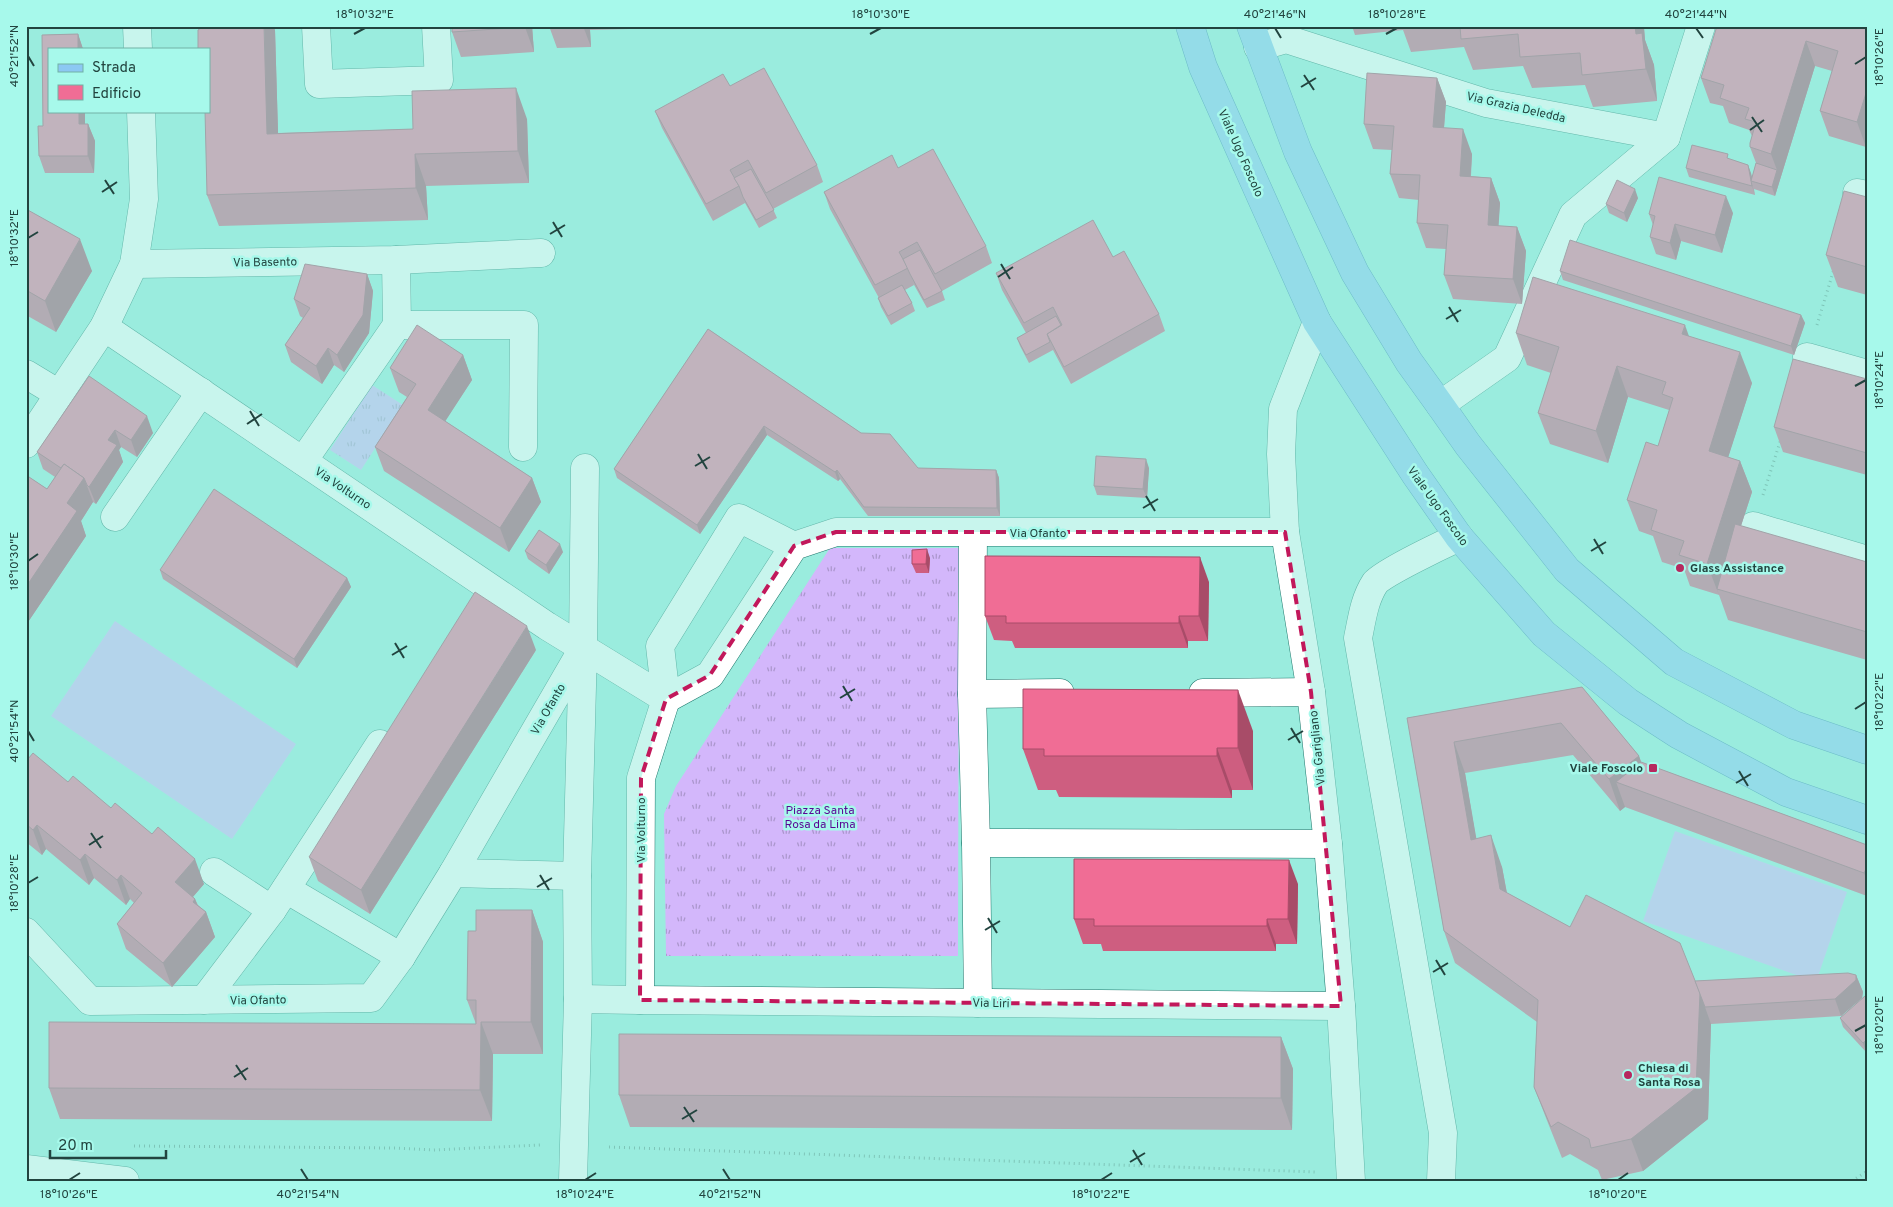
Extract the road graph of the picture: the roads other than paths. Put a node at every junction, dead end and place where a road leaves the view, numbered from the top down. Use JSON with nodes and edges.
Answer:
{"nodes":[{"id":1,"x":137,"y":26,"type":"edge"},
{"id":2,"x":316,"y":26,"type":"edge"},
{"id":3,"x":436,"y":26,"type":"edge"},
{"id":4,"x":1190,"y":26,"type":"edge"},
{"id":5,"x":1702,"y":26,"type":"edge"},
{"id":6,"x":1288,"y":33,"type":"edge"},
{"id":7,"x":1254,"y":36,"type":"edge"},
{"id":8,"x":138,"y":48,"type":"edge"},
{"id":9,"x":141,"y":112,"type":"edge"},
{"id":10,"x":1666,"y":137,"type":"junction"},
{"id":11,"x":541,"y":253,"type":"dead end"},
{"id":12,"x":396,"y":260,"type":"junction"},
{"id":13,"x":134,"y":264,"type":"junction"},
{"id":14,"x":1318,"y":322,"type":"junction"},
{"id":15,"x":397,"y":325,"type":"junction"},
{"id":16,"x":104,"y":327,"type":"junction"},
{"id":17,"x":1807,"y":357,"type":"dead end"},
{"id":18,"x":26,"y":374,"type":"edge"},
{"id":19,"x":1867,"y":374,"type":"edge"},
{"id":20,"x":201,"y":392,"type":"junction"},
{"id":21,"x":59,"y":394,"type":"junction"},
{"id":22,"x":1440,"y":405,"type":"junction"},
{"id":23,"x":26,"y":444,"type":"edge"},
{"id":24,"x":523,"y":447,"type":"dead end"},
{"id":25,"x":303,"y":461,"type":"junction"},
{"id":26,"x":585,"y":468,"type":"dead end"},
{"id":27,"x":115,"y":518,"type":"dead end"},
{"id":28,"x":1753,"y":526,"type":"dead end"},
{"id":29,"x":1285,"y":532,"type":"junction"},
{"id":30,"x":973,"y":533,"type":"junction"},
{"id":31,"x":1458,"y":537,"type":"junction"},
{"id":32,"x":794,"y":546,"type":"junction"},
{"id":33,"x":1867,"y":560,"type":"edge"},
{"id":34,"x":484,"y":582,"type":"junction"},
{"id":35,"x":468,"y":607,"type":"edge"},
{"id":36,"x":583,"y":648,"type":"junction"},
{"id":37,"x":1311,"y":692,"type":"junction"},
{"id":38,"x":1082,"y":693,"type":"edge"},
{"id":39,"x":1182,"y":693,"type":"edge"},
{"id":40,"x":972,"y":694,"type":"junction"},
{"id":41,"x":666,"y":699,"type":"junction"},
{"id":42,"x":393,"y":723,"type":"edge"},
{"id":43,"x":1867,"y":750,"type":"edge"},
{"id":44,"x":1867,"y":820,"type":"edge"},
{"id":45,"x":976,"y":843,"type":"junction"},
{"id":46,"x":1328,"y":844,"type":"junction"},
{"id":47,"x":214,"y":872,"type":"dead end"},
{"id":48,"x":453,"y":873,"type":"junction"},
{"id":49,"x":577,"y":876,"type":"junction"},
{"id":50,"x":279,"y":899,"type":"junction"},
{"id":51,"x":26,"y":932,"type":"edge"},
{"id":52,"x":401,"y":957,"type":"junction"},
{"id":53,"x":578,"y":999,"type":"junction"},
{"id":54,"x":204,"y":1000,"type":"junction"},
{"id":55,"x":640,"y":1000,"type":"junction"},
{"id":56,"x":978,"y":1002,"type":"junction"},
{"id":57,"x":1341,"y":1006,"type":"junction"},
{"id":58,"x":26,"y":1169,"type":"edge"},
{"id":59,"x":1350,"y":1177,"type":"edge"},
{"id":60,"x":125,"y":1181,"type":"edge"},
{"id":61,"x":573,"y":1181,"type":"edge"},
{"id":62,"x":1441,"y":1181,"type":"edge"}],
"edges":[{"from":1,"to":8,"type":"street"},
{"from":2,"to":3,"type":"street"},
{"from":4,"to":14,"type":"main road","name":"Viale Ugo Foscolo"},
{"from":5,"to":10,"type":"street"},
{"from":6,"to":7,"type":"street","name":"Via Grazia Deledda"},
{"from":6,"to":10,"type":"street","name":"Via Grazia Deledda"},
{"from":7,"to":22,"type":"main road"},
{"from":9,"to":13,"type":"street"},
{"from":10,"to":22,"type":"street"},
{"from":11,"to":12,"type":"street","name":"Via Basento"},
{"from":12,"to":13,"type":"street","name":"Via Basento"},
{"from":12,"to":15,"type":"street"},
{"from":13,"to":16,"type":"street"},
{"from":14,"to":29,"type":"street","name":"Via Garigliano"},
{"from":14,"to":31,"type":"main road","name":"Viale Ugo Foscolo"},
{"from":15,"to":24,"type":"street"},
{"from":15,"to":25,"type":"street"},
{"from":16,"to":20,"type":"street","name":"Via Volturno"},
{"from":16,"to":21,"type":"street"},
{"from":17,"to":19,"type":"street"},
{"from":18,"to":21,"type":"street"},
{"from":20,"to":25,"type":"street","name":"Via Volturno"},
{"from":20,"to":27,"type":"street"},
{"from":21,"to":23,"type":"street"},
{"from":22,"to":43,"type":"main road"},
{"from":25,"to":34,"type":"street","name":"Via Volturno"},
{"from":26,"to":36,"type":"street"},
{"from":28,"to":33,"type":"street"},
{"from":29,"to":30,"type":"street","name":"Via Ofanto"},
{"from":29,"to":37,"type":"street","name":"Via Garigliano"},
{"from":30,"to":32,"type":"street","name":"Via Ofanto"},
{"from":30,"to":40,"type":"street"},
{"from":31,"to":44,"type":"main road","name":"Viale Ugo Foscolo"},
{"from":31,"to":62,"type":"street"},
{"from":32,"to":41,"type":"street"},
{"from":32,"to":41,"type":"street"},
{"from":34,"to":35,"type":"street"},
{"from":34,"to":36,"type":"street","name":"Via Volturno"},
{"from":36,"to":41,"type":"street","name":"Via Volturno"},
{"from":36,"to":48,"type":"street","name":"Via Ofanto"},
{"from":36,"to":49,"type":"street"},
{"from":37,"to":39,"type":"street"},
{"from":37,"to":46,"type":"street","name":"Via Garigliano"},
{"from":38,"to":40,"type":"street"},
{"from":40,"to":45,"type":"street"},
{"from":41,"to":55,"type":"street","name":"Via Volturno"},
{"from":42,"to":50,"type":"street"},
{"from":45,"to":46,"type":"street"},
{"from":45,"to":56,"type":"street"},
{"from":46,"to":57,"type":"street","name":"Via Garigliano"},
{"from":47,"to":50,"type":"street"},
{"from":48,"to":49,"type":"street"},
{"from":48,"to":52,"type":"street","name":"Via Ofanto"},
{"from":49,"to":53,"type":"street"},
{"from":50,"to":52,"type":"street"},
{"from":50,"to":54,"type":"street"},
{"from":51,"to":54,"type":"street","name":"Via Ofanto"},
{"from":52,"to":54,"type":"street","name":"Via Ofanto"},
{"from":53,"to":55,"type":"street"},
{"from":53,"to":61,"type":"street"},
{"from":55,"to":56,"type":"street","name":"Via Liri"},
{"from":56,"to":57,"type":"street","name":"Via Liri"},
{"from":57,"to":59,"type":"street","name":"Via Garigliano"},
{"from":58,"to":60,"type":"street"}]}
